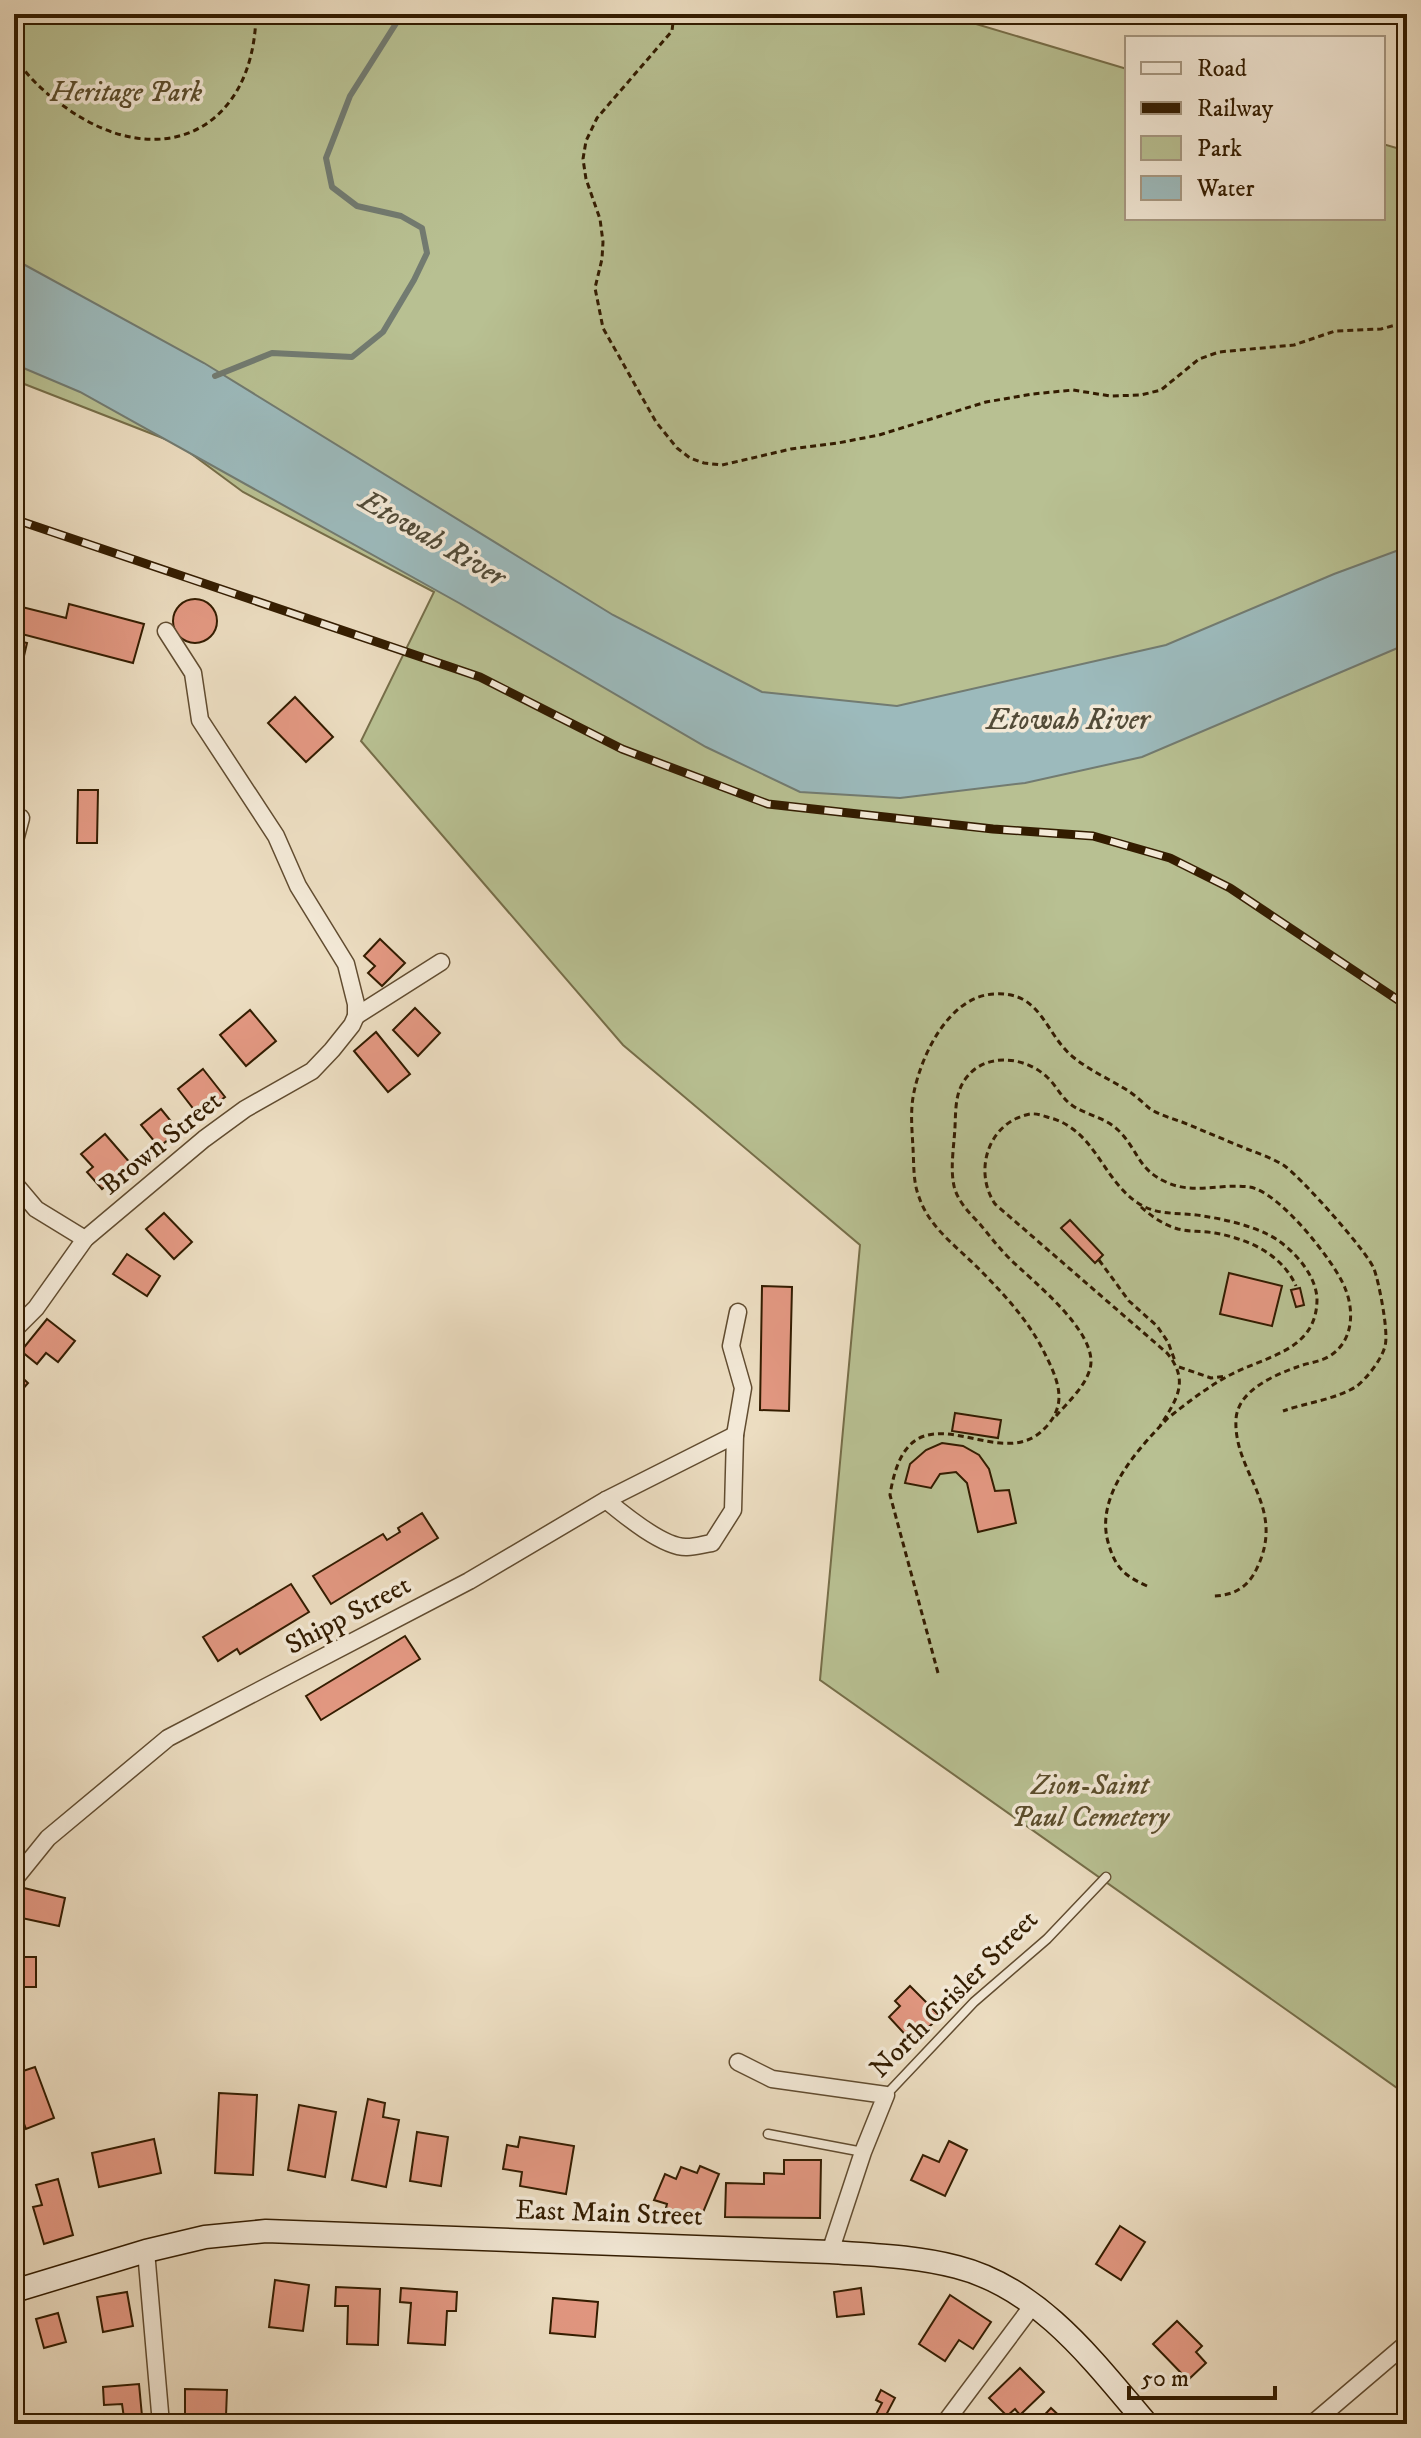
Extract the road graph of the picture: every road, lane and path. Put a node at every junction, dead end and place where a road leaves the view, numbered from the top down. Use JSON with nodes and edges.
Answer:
{"nodes":[{"id":1,"x":256,"y":14,"type":"edge"},
{"id":2,"x":674,"y":14,"type":"edge"},
{"id":3,"x":14,"y":55,"type":"edge"},
{"id":4,"x":1407,"y":322,"type":"edge"},
{"id":5,"x":166,"y":631,"type":"dead end"},
{"id":6,"x":21,"y":818,"type":"dead end"},
{"id":7,"x":14,"y":844,"type":"edge"},
{"id":8,"x":441,"y":962,"type":"dead end"},
{"id":9,"x":356,"y":1016,"type":"junction"},
{"id":10,"x":14,"y":1183,"type":"edge"},
{"id":11,"x":1135,"y":1202,"type":"junction"},
{"id":12,"x":85,"y":1239,"type":"junction"},
{"id":13,"x":1099,"y":1260,"type":"dead end"},
{"id":14,"x":1296,"y":1286,"type":"dead end"},
{"id":15,"x":738,"y":1312,"type":"dead end"},
{"id":16,"x":14,"y":1330,"type":"edge"},
{"id":17,"x":1177,"y":1366,"type":"junction"},
{"id":18,"x":1228,"y":1376,"type":"junction"},
{"id":19,"x":1283,"y":1411,"type":"dead end"},
{"id":20,"x":1053,"y":1419,"type":"junction"},
{"id":21,"x":1160,"y":1426,"type":"junction"},
{"id":22,"x":735,"y":1435,"type":"junction"},
{"id":23,"x":606,"y":1500,"type":"junction"},
{"id":24,"x":1147,"y":1586,"type":"dead end"},
{"id":25,"x":1211,"y":1596,"type":"dead end"},
{"id":26,"x":938,"y":1673,"type":"dead end"},
{"id":27,"x":1106,"y":1877,"type":"dead end"},
{"id":28,"x":14,"y":1880,"type":"edge"},
{"id":29,"x":738,"y":2062,"type":"dead end"},
{"id":30,"x":886,"y":2095,"type":"junction"},
{"id":31,"x":768,"y":2134,"type":"dead end"},
{"id":32,"x":863,"y":2152,"type":"junction"},
{"id":33,"x":146,"y":2251,"type":"junction"},
{"id":34,"x":830,"y":2252,"type":"junction"},
{"id":35,"x":14,"y":2291,"type":"edge"},
{"id":36,"x":1033,"y":2305,"type":"junction"},
{"id":37,"x":1407,"y":2343,"type":"edge"},
{"id":38,"x":161,"y":2424,"type":"edge"},
{"id":39,"x":944,"y":2424,"type":"edge"},
{"id":40,"x":1147,"y":2424,"type":"edge"},
{"id":41,"x":1312,"y":2424,"type":"edge"}],
"edges":[{"from":1,"to":3,"type":"path"},
{"from":2,"to":4,"type":"path"},
{"from":5,"to":9,"type":"street"},
{"from":6,"to":7,"type":"street"},
{"from":8,"to":9,"type":"street"},
{"from":9,"to":12,"type":"street","name":"Brown Street"},
{"from":10,"to":12,"type":"street"},
{"from":11,"to":14,"type":"path"},
{"from":11,"to":17,"type":"path"},
{"from":11,"to":18,"type":"path"},
{"from":12,"to":16,"type":"street","name":"Brown Street"},
{"from":13,"to":17,"type":"path"},
{"from":15,"to":22,"type":"street"},
{"from":17,"to":18,"type":"path"},
{"from":17,"to":21,"type":"path"},
{"from":18,"to":21,"type":"path"},
{"from":19,"to":20,"type":"path"},
{"from":20,"to":25,"type":"path"},
{"from":20,"to":26,"type":"path"},
{"from":21,"to":24,"type":"path"},
{"from":22,"to":23,"type":"street","name":"Shipp Street"},
{"from":22,"to":23,"type":"street"},
{"from":23,"to":28,"type":"street","name":"Shipp Street"},
{"from":27,"to":30,"type":"lane","name":"North Crisler Street"},
{"from":29,"to":30,"type":"street"},
{"from":30,"to":32,"type":"street","name":"North Crisler Street"},
{"from":31,"to":32,"type":"lane"},
{"from":32,"to":34,"type":"street","name":"North Crisler Street"},
{"from":33,"to":34,"type":"main road","name":"East Main Street"},
{"from":33,"to":35,"type":"main road","name":"East Main Street"},
{"from":33,"to":38,"type":"street"},
{"from":34,"to":36,"type":"main road","name":"East Main Street"},
{"from":36,"to":39,"type":"street"},
{"from":36,"to":40,"type":"main road","name":"East Main Street"},
{"from":37,"to":41,"type":"street"}]}
